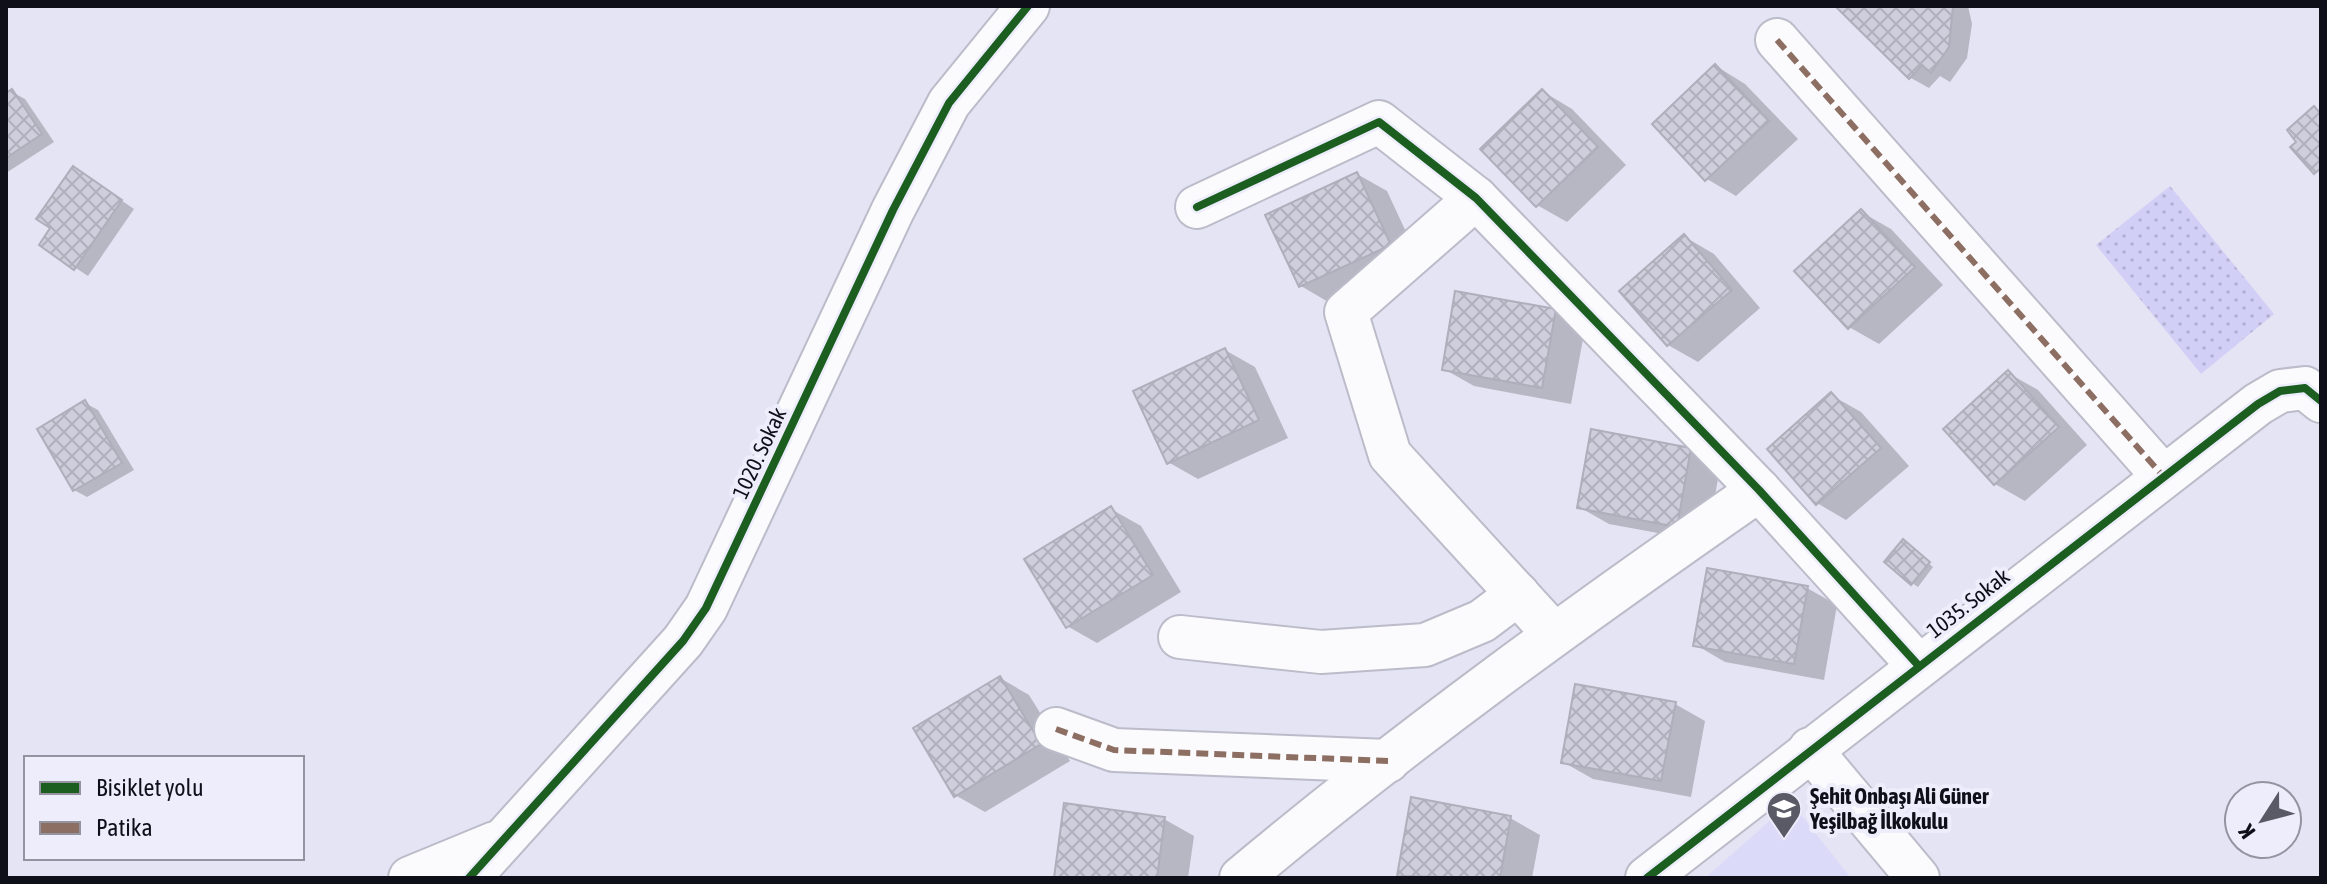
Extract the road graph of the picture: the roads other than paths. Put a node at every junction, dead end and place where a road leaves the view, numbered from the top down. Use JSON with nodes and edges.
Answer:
{"nodes":[{"id":1,"x":1028,"y":6,"type":"edge"},
{"id":2,"x":1777,"y":40,"type":"dead end"},
{"id":3,"x":1476,"y":198,"type":"junction"},
{"id":4,"x":1197,"y":207,"type":"dead end"},
{"id":5,"x":2316,"y":391,"type":"edge"},
{"id":6,"x":2163,"y":476,"type":"junction"},
{"id":7,"x":1759,"y":490,"type":"junction"},
{"id":8,"x":1518,"y":594,"type":"junction"},
{"id":9,"x":1553,"y":633,"type":"junction"},
{"id":10,"x":1180,"y":637,"type":"dead end"},
{"id":11,"x":1918,"y":665,"type":"junction"},
{"id":12,"x":1056,"y":729,"type":"dead end"},
{"id":13,"x":1810,"y":749,"type":"junction"},
{"id":14,"x":1388,"y":761,"type":"junction"},
{"id":15,"x":504,"y":839,"type":"junction"},
{"id":16,"x":410,"y":878,"type":"edge"},
{"id":17,"x":469,"y":878,"type":"edge"},
{"id":18,"x":1241,"y":878,"type":"edge"},
{"id":19,"x":1647,"y":878,"type":"edge"},
{"id":20,"x":1918,"y":878,"type":"edge"}],
"edges":[{"from":1,"to":15,"type":"street","name":"1020. Sokak"},
{"from":2,"to":6,"type":"street"},
{"from":3,"to":4,"type":"street"},
{"from":3,"to":7,"type":"street"},
{"from":3,"to":8,"type":"street"},
{"from":5,"to":6,"type":"street","name":"1035. Sokak"},
{"from":6,"to":11,"type":"street","name":"1035. Sokak"},
{"from":7,"to":9,"type":"street"},
{"from":7,"to":11,"type":"street"},
{"from":8,"to":9,"type":"street"},
{"from":8,"to":10,"type":"street"},
{"from":9,"to":14,"type":"street"},
{"from":11,"to":13,"type":"street","name":"1035. Sokak"},
{"from":12,"to":14,"type":"street"},
{"from":13,"to":19,"type":"street","name":"1035. Sokak"},
{"from":13,"to":20,"type":"street"},
{"from":14,"to":18,"type":"street"},
{"from":15,"to":16,"type":"street"},
{"from":15,"to":17,"type":"street","name":"1020. Sokak"}]}
